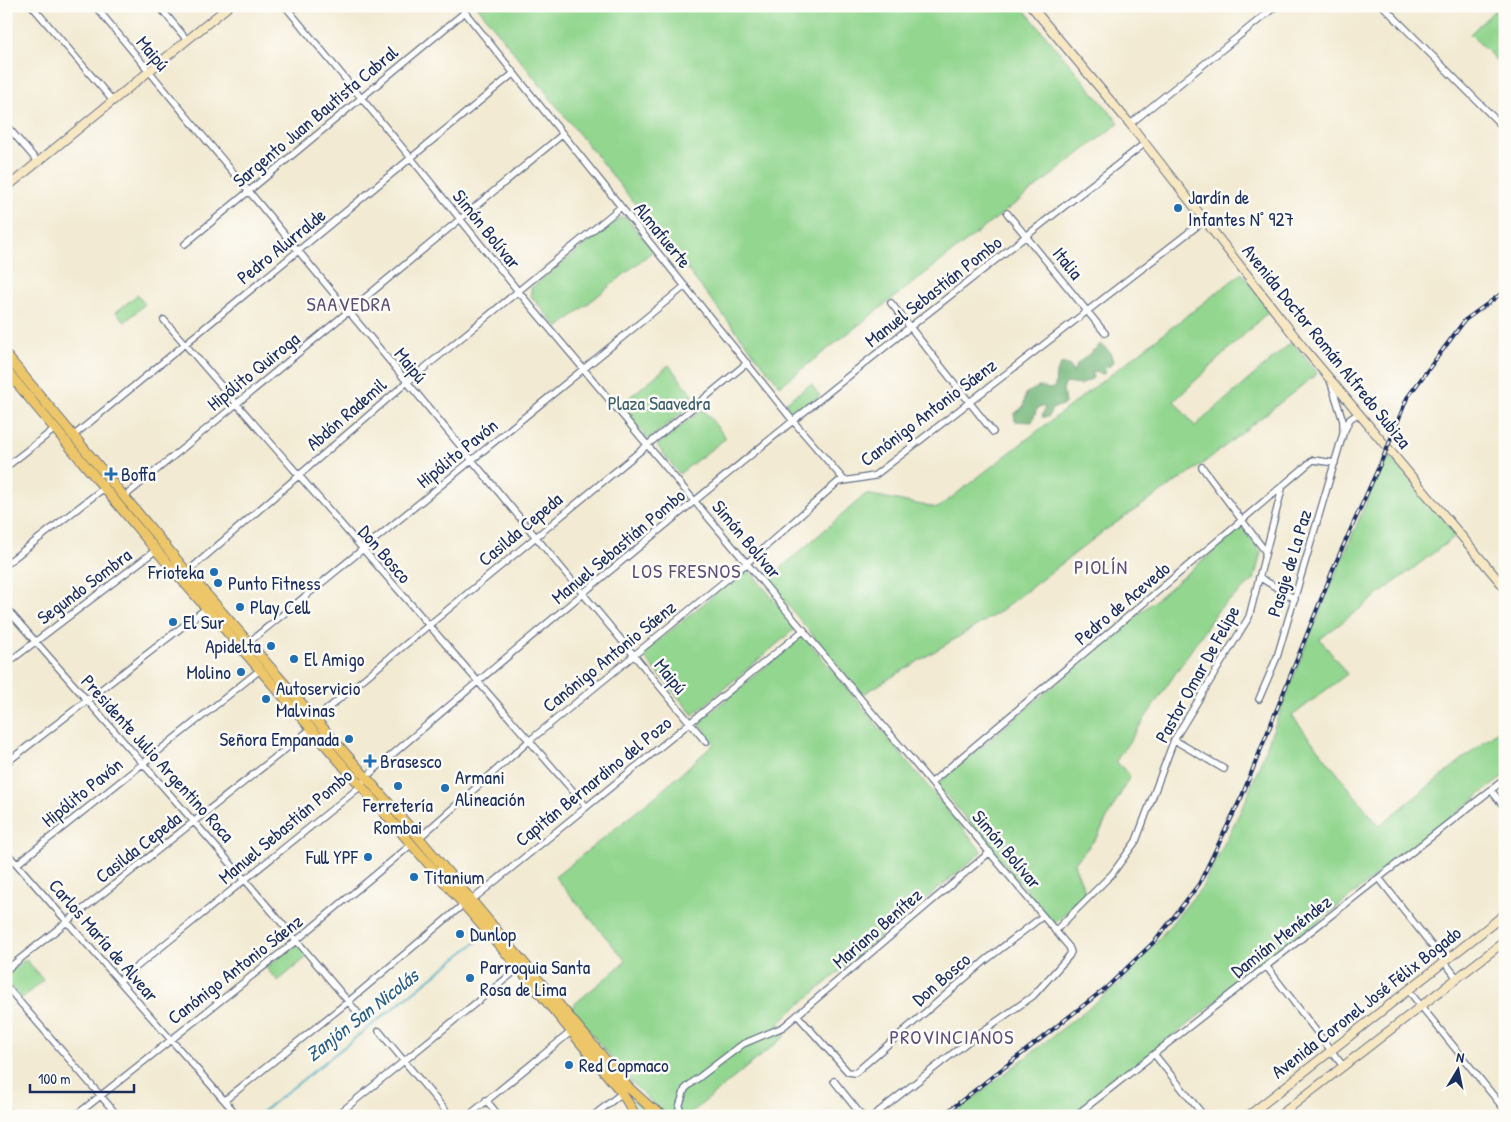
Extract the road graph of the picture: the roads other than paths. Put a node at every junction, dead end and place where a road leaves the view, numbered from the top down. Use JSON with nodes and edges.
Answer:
{"nodes":[{"id":1,"x":10,"y":6,"type":"edge"},
{"id":2,"x":32,"y":6,"type":"edge"},
{"id":3,"x":95,"y":6,"type":"edge"},
{"id":4,"x":158,"y":6,"type":"edge"},
{"id":5,"x":285,"y":6,"type":"edge"},
{"id":6,"x":460,"y":6,"type":"edge"},
{"id":7,"x":1031,"y":6,"type":"edge"},
{"id":8,"x":1276,"y":6,"type":"edge"},
{"id":9,"x":1383,"y":6,"type":"edge"},
{"id":10,"x":225,"y":8,"type":"edge"},
{"id":11,"x":6,"y":10,"type":"edge"},
{"id":12,"x":465,"y":12,"type":"junction"},
{"id":13,"x":187,"y":40,"type":"junction"},
{"id":14,"x":149,"y":72,"type":"junction"},
{"id":15,"x":514,"y":73,"type":"junction"},
{"id":16,"x":361,"y":97,"type":"junction"},
{"id":17,"x":113,"y":101,"type":"junction"},
{"id":18,"x":1130,"y":124,"type":"junction"},
{"id":19,"x":6,"y":125,"type":"edge"},
{"id":20,"x":1505,"y":129,"type":"edge"},
{"id":21,"x":563,"y":134,"type":"junction"},
{"id":22,"x":1144,"y":144,"type":"junction"},
{"id":23,"x":411,"y":158,"type":"junction"},
{"id":24,"x":38,"y":162,"type":"junction"},
{"id":25,"x":6,"y":188,"type":"edge"},
{"id":26,"x":248,"y":191,"type":"junction"},
{"id":27,"x":622,"y":207,"type":"junction"},
{"id":28,"x":1007,"y":213,"type":"dead end"},
{"id":29,"x":459,"y":220,"type":"junction"},
{"id":30,"x":1205,"y":220,"type":"junction"},
{"id":31,"x":1027,"y":236,"type":"junction"},
{"id":32,"x":185,"y":244,"type":"dead end"},
{"id":33,"x":298,"y":252,"type":"junction"},
{"id":34,"x":685,"y":286,"type":"junction"},
{"id":35,"x":518,"y":291,"type":"junction"},
{"id":36,"x":891,"y":303,"type":"dead end"},
{"id":37,"x":1086,"y":310,"type":"junction"},
{"id":38,"x":349,"y":312,"type":"junction"},
{"id":39,"x":164,"y":320,"type":"dead end"},
{"id":40,"x":910,"y":327,"type":"junction"},
{"id":41,"x":1105,"y":333,"type":"dead end"},
{"id":42,"x":185,"y":344,"type":"junction"},
{"id":43,"x":6,"y":355,"type":"edge"},
{"id":44,"x":747,"y":363,"type":"junction"},
{"id":45,"x":585,"y":368,"type":"junction"},
{"id":46,"x":6,"y":370,"type":"edge"},
{"id":47,"x":1330,"y":378,"type":"junction"},
{"id":48,"x":406,"y":383,"type":"junction"},
{"id":49,"x":969,"y":402,"type":"junction"},
{"id":50,"x":236,"y":403,"type":"junction"},
{"id":51,"x":1359,"y":413,"type":"junction"},
{"id":52,"x":793,"y":422,"type":"junction"},
{"id":53,"x":59,"y":426,"type":"junction"},
{"id":54,"x":993,"y":432,"type":"dead end"},
{"id":55,"x":1343,"y":434,"type":"junction"},
{"id":56,"x":70,"y":439,"type":"junction"},
{"id":57,"x":647,"y":444,"type":"junction"},
{"id":58,"x":472,"y":460,"type":"junction"},
{"id":59,"x":1335,"y":463,"type":"junction"},
{"id":60,"x":6,"y":466,"type":"edge"},
{"id":61,"x":1202,"y":467,"type":"dead end"},
{"id":62,"x":298,"y":476,"type":"junction"},
{"id":63,"x":844,"y":480,"type":"junction"},
{"id":64,"x":104,"y":488,"type":"junction"},
{"id":65,"x":1282,"y":489,"type":"junction"},
{"id":66,"x":124,"y":497,"type":"junction"},
{"id":67,"x":695,"y":500,"type":"junction"},
{"id":68,"x":1242,"y":522,"type":"junction"},
{"id":69,"x":534,"y":536,"type":"junction"},
{"id":70,"x":156,"y":550,"type":"junction"},
{"id":71,"x":362,"y":551,"type":"junction"},
{"id":72,"x":1266,"y":551,"type":"junction"},
{"id":73,"x":747,"y":563,"type":"junction"},
{"id":74,"x":6,"y":564,"type":"edge"},
{"id":75,"x":187,"y":572,"type":"junction"},
{"id":76,"x":1259,"y":576,"type":"junction"},
{"id":77,"x":1505,"y":588,"type":"edge"},
{"id":78,"x":582,"y":595,"type":"junction"},
{"id":79,"x":1294,"y":599,"type":"junction"},
{"id":80,"x":210,"y":605,"type":"junction"},
{"id":81,"x":6,"y":608,"type":"edge"},
{"id":82,"x":428,"y":625,"type":"junction"},
{"id":83,"x":804,"y":630,"type":"junction"},
{"id":84,"x":35,"y":642,"type":"junction"},
{"id":85,"x":248,"y":643,"type":"junction"},
{"id":86,"x":634,"y":656,"type":"junction"},
{"id":87,"x":6,"y":664,"type":"edge"},
{"id":88,"x":260,"y":670,"type":"junction"},
{"id":89,"x":476,"y":682,"type":"junction"},
{"id":90,"x":1259,"y":700,"type":"dead end"},
{"id":91,"x":87,"y":702,"type":"junction"},
{"id":92,"x":315,"y":719,"type":"junction"},
{"id":93,"x":689,"y":722,"type":"junction"},
{"id":94,"x":312,"y":729,"type":"junction"},
{"id":95,"x":1174,"y":740,"type":"junction"},
{"id":96,"x":529,"y":741,"type":"junction"},
{"id":97,"x":706,"y":742,"type":"dead end"},
{"id":98,"x":6,"y":763,"type":"edge"},
{"id":99,"x":142,"y":763,"type":"junction"},
{"id":100,"x":1224,"y":769,"type":"dead end"},
{"id":101,"x":366,"y":777,"type":"junction"},
{"id":102,"x":1505,"y":779,"type":"edge"},
{"id":103,"x":932,"y":782,"type":"junction"},
{"id":104,"x":361,"y":786,"type":"junction"},
{"id":105,"x":1491,"y":790,"type":"junction"},
{"id":106,"x":586,"y":806,"type":"junction"},
{"id":107,"x":1505,"y":808,"type":"edge"},
{"id":108,"x":195,"y":822,"type":"junction"},
{"id":109,"x":415,"y":841,"type":"junction"},
{"id":110,"x":6,"y":852,"type":"edge"},
{"id":111,"x":990,"y":852,"type":"junction"},
{"id":112,"x":17,"y":864,"type":"junction"},
{"id":113,"x":1379,"y":878,"type":"junction"},
{"id":114,"x":246,"y":881,"type":"junction"},
{"id":115,"x":468,"y":902,"type":"junction"},
{"id":116,"x":1505,"y":914,"type":"edge"},
{"id":117,"x":1043,"y":916,"type":"junction"},
{"id":118,"x":68,"y":920,"type":"junction"},
{"id":119,"x":1055,"y":931,"type":"junction"},
{"id":120,"x":297,"y":940,"type":"junction"},
{"id":121,"x":1505,"y":941,"type":"edge"},
{"id":122,"x":1444,"y":962,"type":"junction"},
{"id":123,"x":1266,"y":966,"type":"junction"},
{"id":124,"x":519,"y":968,"type":"junction"},
{"id":125,"x":6,"y":970,"type":"edge"},
{"id":126,"x":1457,"y":978,"type":"junction"},
{"id":127,"x":119,"y":981,"type":"junction"},
{"id":128,"x":6,"y":986,"type":"edge"},
{"id":129,"x":1408,"y":990,"type":"junction"},
{"id":130,"x":349,"y":1001,"type":"junction"},
{"id":131,"x":1422,"y":1005,"type":"junction"},
{"id":132,"x":798,"y":1016,"type":"junction"},
{"id":133,"x":364,"y":1020,"type":"dead end"},
{"id":134,"x":379,"y":1031,"type":"dead end"},
{"id":135,"x":572,"y":1031,"type":"junction"},
{"id":136,"x":171,"y":1039,"type":"junction"},
{"id":137,"x":1332,"y":1050,"type":"junction"},
{"id":138,"x":1154,"y":1054,"type":"junction"},
{"id":139,"x":405,"y":1061,"type":"junction"},
{"id":140,"x":1343,"y":1066,"type":"junction"},
{"id":141,"x":834,"y":1081,"type":"dead end"},
{"id":142,"x":622,"y":1093,"type":"junction"},
{"id":143,"x":101,"y":1094,"type":"junction"},
{"id":144,"x":225,"y":1100,"type":"junction"},
{"id":145,"x":486,"y":1100,"type":"junction"},
{"id":146,"x":1505,"y":1110,"type":"edge"},
{"id":147,"x":6,"y":1112,"type":"edge"},
{"id":148,"x":10,"y":1116,"type":"edge"},
{"id":149,"x":75,"y":1116,"type":"edge"},
{"id":150,"x":118,"y":1116,"type":"edge"},
{"id":151,"x":238,"y":1116,"type":"edge"},
{"id":152,"x":336,"y":1116,"type":"edge"},
{"id":153,"x":450,"y":1116,"type":"edge"},
{"id":154,"x":468,"y":1116,"type":"edge"},
{"id":155,"x":499,"y":1116,"type":"edge"},
{"id":156,"x":593,"y":1116,"type":"edge"},
{"id":157,"x":636,"y":1116,"type":"edge"},
{"id":158,"x":664,"y":1116,"type":"edge"},
{"id":159,"x":684,"y":1116,"type":"edge"},
{"id":160,"x":862,"y":1116,"type":"edge"},
{"id":161,"x":873,"y":1116,"type":"edge"},
{"id":162,"x":1075,"y":1116,"type":"edge"},
{"id":163,"x":1204,"y":1116,"type":"edge"},
{"id":164,"x":1248,"y":1116,"type":"edge"},
{"id":165,"x":1279,"y":1116,"type":"edge"}],
"edges":[{"from":1,"to":11,"type":"street"},
{"from":2,"to":17,"type":"street"},
{"from":3,"to":14,"type":"street","name":"Maipú"},
{"from":4,"to":13,"type":"street"},
{"from":5,"to":16,"type":"street","name":"Simón Bolívar"},
{"from":6,"to":12,"type":"street","name":"Almafuerte"},
{"from":7,"to":18,"type":"main road","name":"Avenida Doctor Román Alfredo Subiza"},
{"from":8,"to":18,"type":"street"},
{"from":9,"to":20,"type":"street"},
{"from":10,"to":13,"type":"main road"},
{"from":12,"to":15,"type":"street","name":"Almafuerte"},
{"from":12,"to":16,"type":"street","name":"Sargento Juan Bautista Cabral"},
{"from":13,"to":14,"type":"main road"},
{"from":14,"to":17,"type":"main road"},
{"from":14,"to":26,"type":"street","name":"Maipú"},
{"from":15,"to":21,"type":"street","name":"Almafuerte"},
{"from":15,"to":23,"type":"street","name":"Pedro Alurralde"},
{"from":16,"to":23,"type":"street","name":"Simón Bolívar"},
{"from":16,"to":26,"type":"street","name":"Sargento Juan Bautista Cabral"},
{"from":17,"to":24,"type":"main road"},
{"from":18,"to":22,"type":"main road","name":"Avenida Doctor Román Alfredo Subiza"},
{"from":19,"to":24,"type":"street"},
{"from":21,"to":27,"type":"street","name":"Almafuerte"},
{"from":21,"to":29,"type":"street","name":"Hipólito Quiroga"},
{"from":22,"to":30,"type":"main road","name":"Avenida Doctor Román Alfredo Subiza"},
{"from":22,"to":31,"type":"street","name":"Manuel Sebastián Pombo"},
{"from":23,"to":29,"type":"street","name":"Simón Bolívar"},
{"from":23,"to":33,"type":"street","name":"Pedro Alurralde"},
{"from":24,"to":25,"type":"main road"},
{"from":26,"to":32,"type":"street","name":"Sargento Juan Bautista Cabral"},
{"from":26,"to":33,"type":"street","name":"Maipú"},
{"from":27,"to":34,"type":"street","name":"Almafuerte"},
{"from":27,"to":35,"type":"street","name":"Abdón Rademil"},
{"from":28,"to":31,"type":"street","name":"Italia"},
{"from":29,"to":35,"type":"street","name":"Simón Bolívar"},
{"from":29,"to":38,"type":"street","name":"Hipólito Quiroga"},
{"from":30,"to":37,"type":"street","name":"Canónigo Antonio Sáenz"},
{"from":30,"to":47,"type":"main road","name":"Avenida Doctor Román Alfredo Subiza"},
{"from":31,"to":37,"type":"street","name":"Italia"},
{"from":31,"to":40,"type":"street","name":"Manuel Sebastián Pombo"},
{"from":33,"to":38,"type":"street","name":"Maipú"},
{"from":33,"to":42,"type":"street","name":"Pedro Alurralde"},
{"from":34,"to":44,"type":"street","name":"Almafuerte"},
{"from":34,"to":45,"type":"street","name":"Hipólito Pavón"},
{"from":35,"to":45,"type":"street","name":"Simón Bolívar"},
{"from":35,"to":48,"type":"street","name":"Abdón Rademil"},
{"from":36,"to":40,"type":"street"},
{"from":37,"to":41,"type":"street","name":"Italia"},
{"from":37,"to":49,"type":"street","name":"Canónigo Antonio Sáenz"},
{"from":38,"to":48,"type":"street","name":"Maipú"},
{"from":38,"to":50,"type":"street","name":"Hipólito Quiroga"},
{"from":39,"to":42,"type":"street","name":"Don Bosco"},
{"from":40,"to":49,"type":"street"},
{"from":40,"to":52,"type":"street","name":"Manuel Sebastián Pombo"},
{"from":42,"to":50,"type":"street","name":"Don Bosco"},
{"from":42,"to":56,"type":"street","name":"Pedro Alurralde"},
{"from":43,"to":53,"type":"main road"},
{"from":44,"to":52,"type":"street","name":"Almafuerte"},
{"from":44,"to":57,"type":"street","name":"Casilda Cepeda"},
{"from":45,"to":57,"type":"street","name":"Simón Bolívar"},
{"from":45,"to":58,"type":"street","name":"Hipólito Pavón"},
{"from":46,"to":53,"type":"main road"},
{"from":47,"to":51,"type":"main road","name":"Avenida Doctor Román Alfredo Subiza"},
{"from":47,"to":55,"type":"street","name":"Pasaje de La Paz"},
{"from":48,"to":58,"type":"street","name":"Maipú"},
{"from":48,"to":62,"type":"street","name":"Abdón Rademil"},
{"from":49,"to":54,"type":"street"},
{"from":49,"to":63,"type":"street","name":"Canónigo Antonio Sáenz"},
{"from":50,"to":62,"type":"street","name":"Don Bosco"},
{"from":50,"to":66,"type":"street","name":"Hipólito Quiroga"},
{"from":51,"to":55,"type":"street","name":"Pasaje de La Paz"},
{"from":51,"to":77,"type":"main road","name":"Avenida Doctor Román Alfredo Subiza"},
{"from":52,"to":63,"type":"street","name":"Almafuerte"},
{"from":52,"to":67,"type":"street","name":"Manuel Sebastián Pombo"},
{"from":53,"to":56,"type":"main road"},
{"from":53,"to":60,"type":"street"},
{"from":55,"to":59,"type":"street","name":"Pasaje de La Paz"},
{"from":56,"to":64,"type":"main road"},
{"from":56,"to":66,"type":"main road"},
{"from":57,"to":67,"type":"street","name":"Simón Bolívar"},
{"from":57,"to":69,"type":"street","name":"Casilda Cepeda"},
{"from":58,"to":69,"type":"street","name":"Maipú"},
{"from":58,"to":71,"type":"street","name":"Hipólito Pavón"},
{"from":59,"to":65,"type":"street","name":"Pedro de Acevedo"},
{"from":59,"to":79,"type":"street","name":"Pasaje de La Paz"},
{"from":61,"to":68,"type":"street"},
{"from":62,"to":71,"type":"street","name":"Don Bosco"},
{"from":62,"to":75,"type":"street","name":"Abdón Rademil"},
{"from":63,"to":73,"type":"street","name":"Canónigo Antonio Sáenz"},
{"from":64,"to":70,"type":"main road"},
{"from":64,"to":74,"type":"street"},
{"from":65,"to":68,"type":"street","name":"Pedro de Acevedo"},
{"from":65,"to":72,"type":"street","name":"Pastor Omar De Felipe"},
{"from":66,"to":75,"type":"main road"},
{"from":67,"to":73,"type":"street","name":"Simón Bolívar"},
{"from":67,"to":78,"type":"street","name":"Manuel Sebastián Pombo"},
{"from":68,"to":72,"type":"street"},
{"from":68,"to":103,"type":"street","name":"Pedro de Acevedo"},
{"from":69,"to":78,"type":"street","name":"Maipú"},
{"from":69,"to":82,"type":"street","name":"Casilda Cepeda"},
{"from":70,"to":80,"type":"main road"},
{"from":70,"to":84,"type":"street","name":"Segundo Sombra"},
{"from":71,"to":82,"type":"street","name":"Don Bosco"},
{"from":71,"to":85,"type":"street","name":"Hipólito Pavón"},
{"from":72,"to":76,"type":"street","name":"Pastor Omar De Felipe"},
{"from":73,"to":83,"type":"street","name":"Simón Bolívar"},
{"from":73,"to":86,"type":"street","name":"Canónigo Antonio Sáenz"},
{"from":75,"to":80,"type":"main road"},
{"from":76,"to":79,"type":"street"},
{"from":76,"to":95,"type":"street","name":"Pastor Omar De Felipe"},
{"from":78,"to":86,"type":"street","name":"Maipú"},
{"from":78,"to":89,"type":"street","name":"Manuel Sebastián Pombo"},
{"from":79,"to":90,"type":"street","name":"Pasaje de La Paz"},
{"from":80,"to":85,"type":"main road"},
{"from":80,"to":88,"type":"main road"},
{"from":80,"to":91,"type":"street"},
{"from":81,"to":84,"type":"street","name":"Presidente Julio Argentino Roca"},
{"from":82,"to":89,"type":"street","name":"Don Bosco"},
{"from":82,"to":92,"type":"street","name":"Casilda Cepeda"},
{"from":83,"to":93,"type":"street","name":"Capitán Bernardino del Pozo"},
{"from":83,"to":103,"type":"street","name":"Simón Bolívar"},
{"from":84,"to":87,"type":"street","name":"Segundo Sombra"},
{"from":84,"to":91,"type":"street","name":"Presidente Julio Argentino Roca"},
{"from":85,"to":92,"type":"main road"},
{"from":86,"to":93,"type":"street","name":"Maipú"},
{"from":86,"to":96,"type":"street","name":"Canónigo Antonio Sáenz"},
{"from":88,"to":94,"type":"main road"},
{"from":88,"to":99,"type":"street","name":"Hipólito Pavón"},
{"from":89,"to":96,"type":"street","name":"Don Bosco"},
{"from":89,"to":101,"type":"street","name":"Manuel Sebastián Pombo"},
{"from":91,"to":98,"type":"street"},
{"from":91,"to":99,"type":"street","name":"Presidente Julio Argentino Roca"},
{"from":92,"to":101,"type":"main road"},
{"from":93,"to":97,"type":"street","name":"Maipú"},
{"from":93,"to":106,"type":"street","name":"Capitán Bernardino del Pozo"},
{"from":94,"to":104,"type":"main road"},
{"from":94,"to":108,"type":"street","name":"Casilda Cepeda"},
{"from":95,"to":100,"type":"street"},
{"from":95,"to":119,"type":"street","name":"Pastor Omar De Felipe"},
{"from":96,"to":106,"type":"street","name":"Don Bosco"},
{"from":96,"to":109,"type":"street","name":"Canónigo Antonio Sáenz"},
{"from":99,"to":108,"type":"street","name":"Presidente Julio Argentino Roca"},
{"from":99,"to":112,"type":"street","name":"Hipólito Pavón"},
{"from":101,"to":104,"type":"street","name":"Manuel Sebastián Pombo"},
{"from":101,"to":109,"type":"main road"},
{"from":102,"to":105,"type":"street","name":"Damián Menéndez"},
{"from":103,"to":111,"type":"street","name":"Simón Bolívar"},
{"from":104,"to":109,"type":"main road"},
{"from":104,"to":114,"type":"street","name":"Manuel Sebastián Pombo"},
{"from":105,"to":107,"type":"street"},
{"from":105,"to":113,"type":"street","name":"Damián Menéndez"},
{"from":106,"to":115,"type":"street","name":"Capitán Bernardino del Pozo"},
{"from":108,"to":114,"type":"street","name":"Presidente Julio Argentino Roca"},
{"from":108,"to":118,"type":"street","name":"Casilda Cepeda"},
{"from":109,"to":115,"type":"main road"},
{"from":109,"to":120,"type":"street","name":"Canónigo Antonio Sáenz"},
{"from":110,"to":112,"type":"street","name":"Carlos María de Alvear"},
{"from":111,"to":117,"type":"street","name":"Simón Bolívar"},
{"from":111,"to":132,"type":"street","name":"Mariano Benítez"},
{"from":112,"to":118,"type":"street","name":"Carlos María de Alvear"},
{"from":113,"to":122,"type":"street"},
{"from":113,"to":123,"type":"street","name":"Damián Menéndez"},
{"from":114,"to":120,"type":"street","name":"Presidente Julio Argentino Roca"},
{"from":114,"to":127,"type":"street","name":"Manuel Sebastián Pombo"},
{"from":115,"to":124,"type":"main road"},
{"from":115,"to":130,"type":"street","name":"Capitán Bernardino del Pozo"},
{"from":115,"to":158,"type":"main road"},
{"from":116,"to":122,"type":"main road","name":"Avenida Coronel José Félix Bogado"},
{"from":117,"to":119,"type":"street","name":"Simón Bolívar"},
{"from":117,"to":132,"type":"street","name":"Don Bosco"},
{"from":118,"to":125,"type":"street","name":"Casilda Cepeda"},
{"from":118,"to":127,"type":"street","name":"Carlos María de Alvear"},
{"from":119,"to":161,"type":"street","name":"Simón Bolívar"},
{"from":120,"to":130,"type":"street","name":"Presidente Julio Argentino Roca"},
{"from":120,"to":136,"type":"street","name":"Canónigo Antonio Sáenz"},
{"from":121,"to":126,"type":"main road","name":"Avenida Coronel José Félix Bogado"},
{"from":122,"to":126,"type":"street"},
{"from":122,"to":129,"type":"main road","name":"Avenida Coronel José Félix Bogado"},
{"from":123,"to":137,"type":"street"},
{"from":123,"to":138,"type":"street","name":"Damián Menéndez"},
{"from":124,"to":135,"type":"main road"},
{"from":124,"to":139,"type":"street"},
{"from":126,"to":131,"type":"main road","name":"Avenida Coronel José Félix Bogado"},
{"from":127,"to":136,"type":"street","name":"Carlos María de Alvear"},
{"from":128,"to":143,"type":"street"},
{"from":129,"to":131,"type":"street"},
{"from":129,"to":137,"type":"main road","name":"Avenida Coronel José Félix Bogado"},
{"from":130,"to":133,"type":"street","name":"Presidente Julio Argentino Roca"},
{"from":130,"to":144,"type":"street","name":"Capitán Bernardino del Pozo"},
{"from":131,"to":140,"type":"main road","name":"Avenida Coronel José Félix Bogado"},
{"from":131,"to":146,"type":"street"},
{"from":132,"to":159,"type":"street","name":"Mariano Benítez"},
{"from":134,"to":139,"type":"street"},
{"from":135,"to":142,"type":"main road"},
{"from":135,"to":145,"type":"street"},
{"from":136,"to":143,"type":"street","name":"Canónigo Antonio Sáenz"},
{"from":136,"to":144,"type":"street","name":"Carlos María de Alvear"},
{"from":137,"to":140,"type":"street"},
{"from":137,"to":164,"type":"main road","name":"Avenida Coronel José Félix Bogado"},
{"from":138,"to":162,"type":"street","name":"Damián Menéndez"},
{"from":138,"to":163,"type":"street"},
{"from":139,"to":152,"type":"street"},
{"from":139,"to":153,"type":"street"},
{"from":140,"to":165,"type":"main road","name":"Avenida Coronel José Félix Bogado"},
{"from":141,"to":160,"type":"street"},
{"from":142,"to":156,"type":"street"},
{"from":142,"to":157,"type":"main road"},
{"from":143,"to":149,"type":"street","name":"Canónigo Antonio Sáenz"},
{"from":143,"to":150,"type":"street"},
{"from":144,"to":151,"type":"street","name":"Carlos María de Alvear"},
{"from":145,"to":154,"type":"street"},
{"from":145,"to":155,"type":"street"},
{"from":147,"to":148,"type":"main road"}]}
